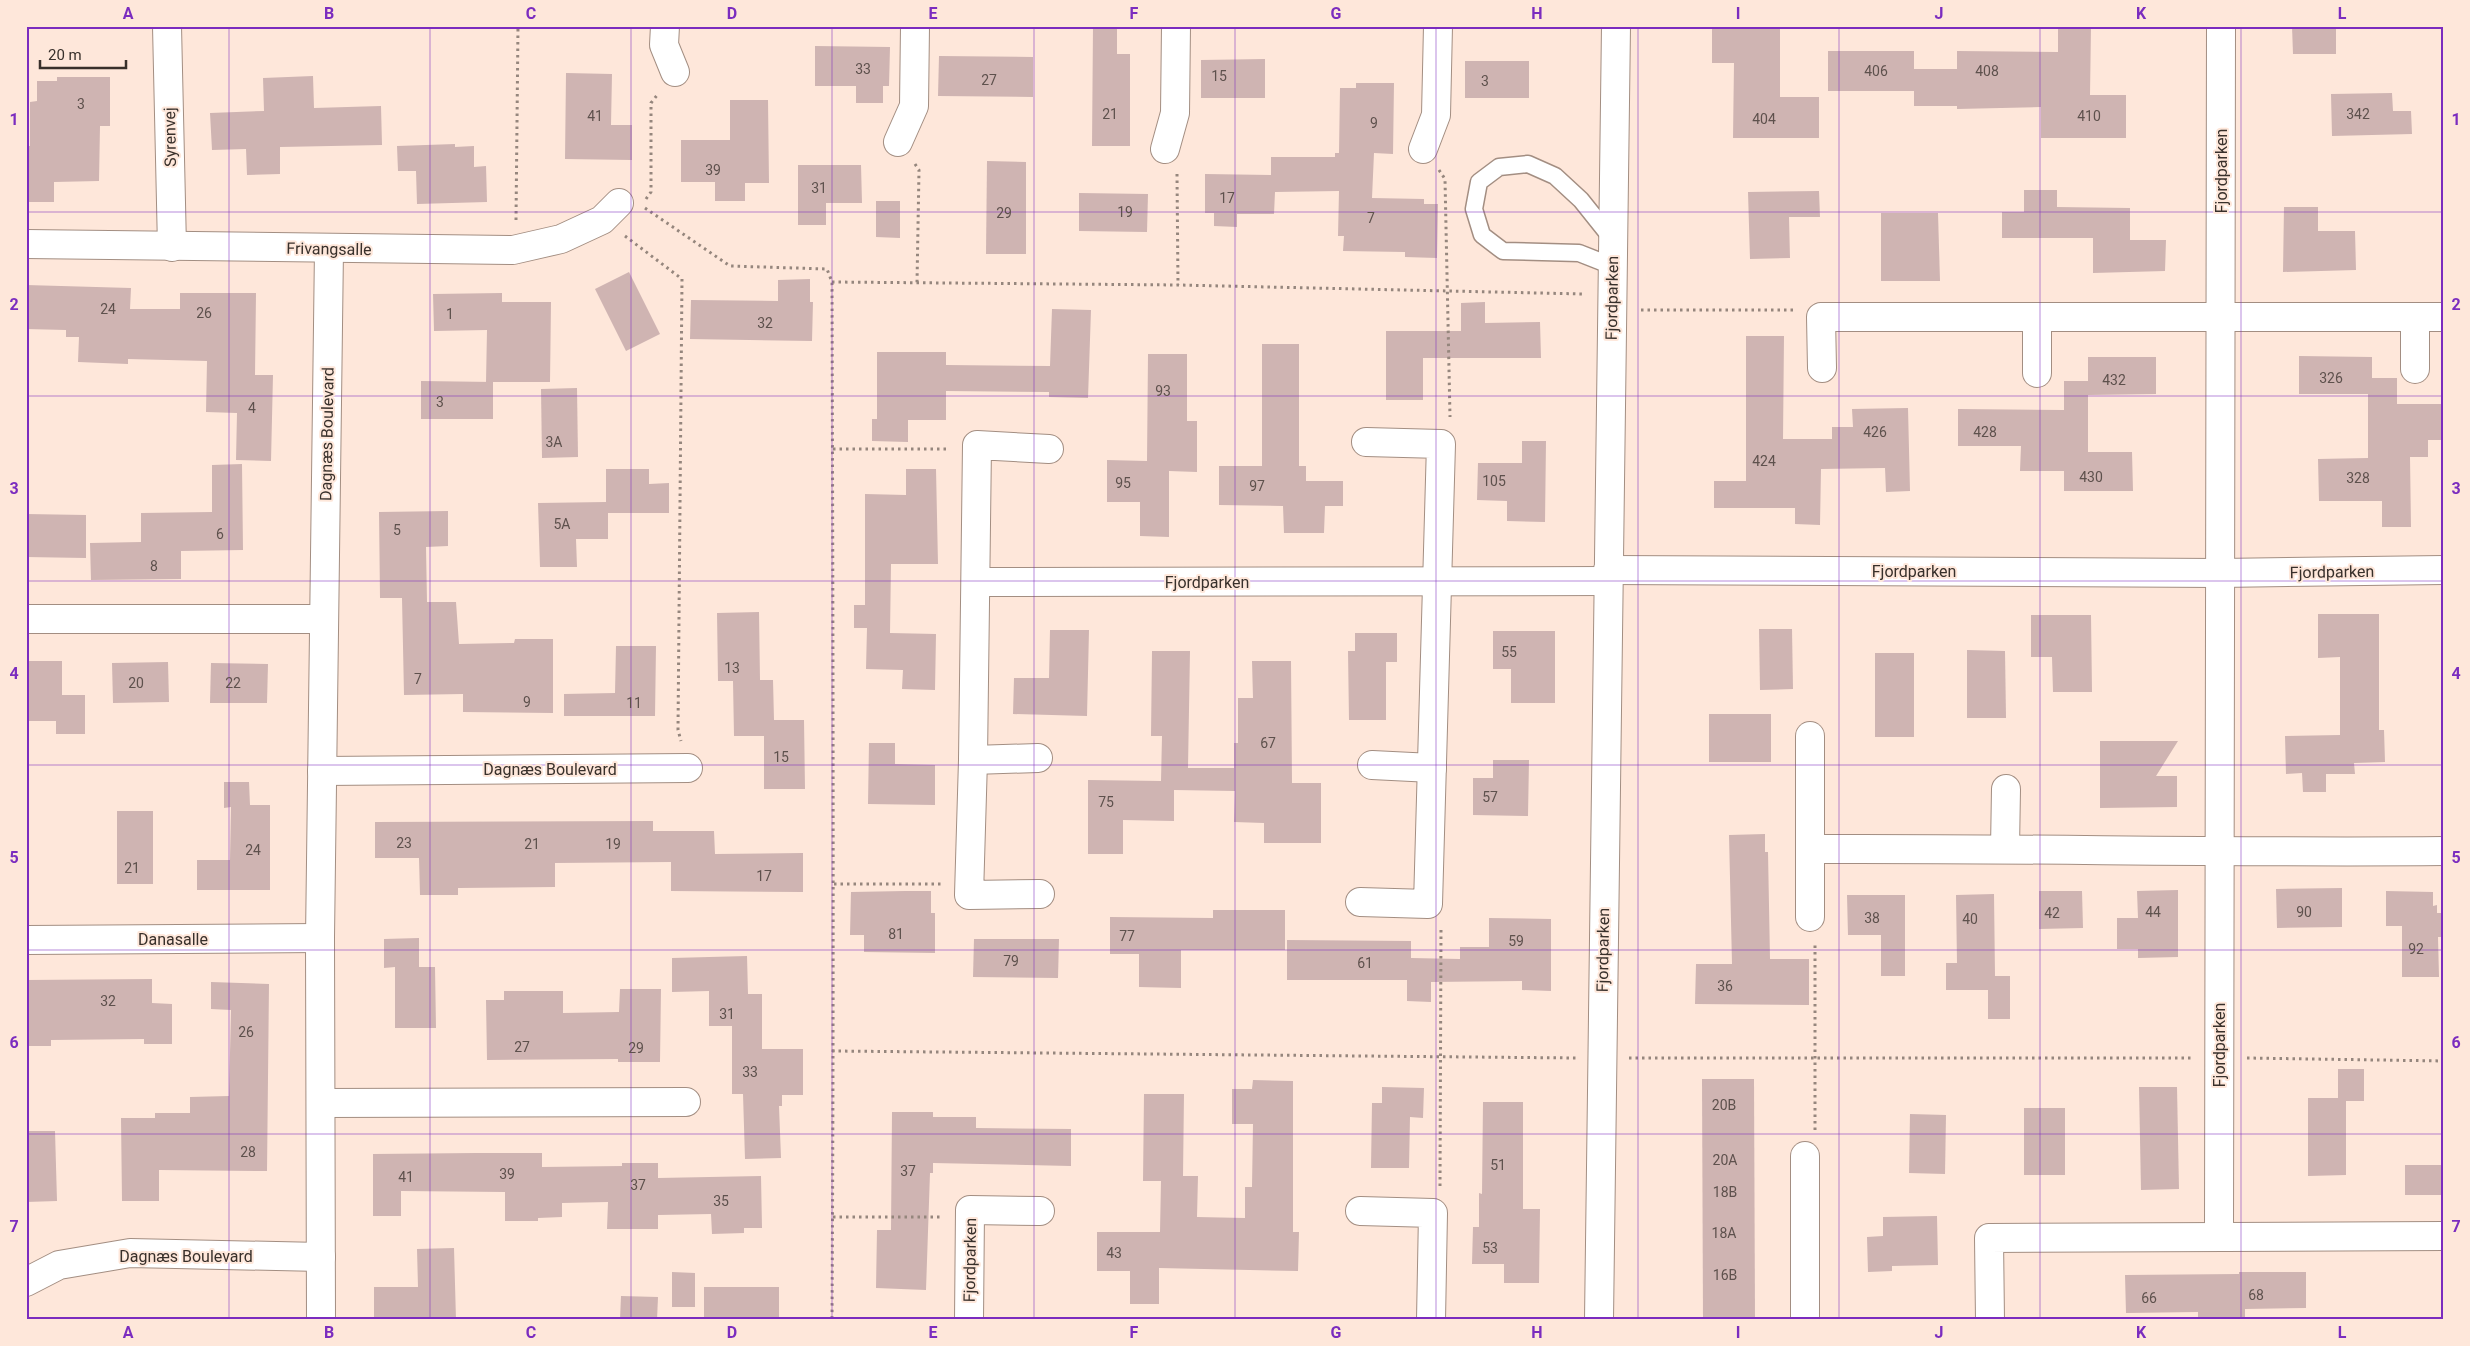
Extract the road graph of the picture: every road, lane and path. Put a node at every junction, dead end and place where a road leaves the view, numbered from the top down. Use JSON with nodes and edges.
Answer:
{"nodes":[{"id":1,"x":167,"y":26,"type":"edge"},
{"id":2,"x":518,"y":26,"type":"edge"},
{"id":3,"x":664,"y":26,"type":"edge"},
{"id":4,"x":914,"y":26,"type":"edge"},
{"id":5,"x":1176,"y":26,"type":"edge"},
{"id":6,"x":1438,"y":26,"type":"edge"},
{"id":7,"x":1616,"y":26,"type":"edge"},
{"id":8,"x":2221,"y":26,"type":"edge"},
{"id":9,"x":675,"y":72,"type":"joint"},
{"id":10,"x":898,"y":142,"type":"joint"},
{"id":11,"x":1165,"y":149,"type":"joint"},
{"id":12,"x":1423,"y":149,"type":"joint"},
{"id":13,"x":611,"y":211,"type":"joint"},
{"id":14,"x":26,"y":244,"type":"edge"},
{"id":15,"x":172,"y":247,"type":"junction"},
{"id":16,"x":330,"y":249,"type":"junction"},
{"id":17,"x":513,"y":250,"type":"junction"},
{"id":18,"x":1613,"y":253,"type":"junction"},
{"id":19,"x":832,"y":282,"type":"junction"},
{"id":20,"x":917,"y":282,"type":"junction"},
{"id":21,"x":1178,"y":285,"type":"junction"},
{"id":22,"x":1448,"y":292,"type":"junction"},
{"id":23,"x":1612,"y":303,"type":"junction"},
{"id":24,"x":1822,"y":317,"type":"junction"},
{"id":25,"x":2037,"y":317,"type":"junction"},
{"id":26,"x":2221,"y":317,"type":"junction"},
{"id":27,"x":2415,"y":317,"type":"junction"},
{"id":28,"x":2444,"y":317,"type":"edge"},
{"id":29,"x":1822,"y":368,"type":"dead end"},
{"id":30,"x":2415,"y":369,"type":"dead end"},
{"id":31,"x":2036,"y":373,"type":"dead end"},
{"id":32,"x":1366,"y":442,"type":"dead end"},
{"id":33,"x":1441,"y":444,"type":"junction"},
{"id":34,"x":977,"y":445,"type":"junction"},
{"id":35,"x":833,"y":449,"type":"junction"},
{"id":36,"x":1049,"y":449,"type":"dead end"},
{"id":37,"x":2444,"y":570,"type":"edge"},
{"id":38,"x":2220,"y":573,"type":"junction"},
{"id":39,"x":1608,"y":575,"type":"junction"},
{"id":40,"x":976,"y":582,"type":"junction"},
{"id":41,"x":1438,"y":582,"type":"junction"},
{"id":42,"x":26,"y":619,"type":"edge"},
{"id":43,"x":324,"y":619,"type":"junction"},
{"id":44,"x":1810,"y":736,"type":"dead end"},
{"id":45,"x":1038,"y":758,"type":"dead end"},
{"id":46,"x":973,"y":760,"type":"junction"},
{"id":47,"x":1372,"y":765,"type":"dead end"},
{"id":48,"x":688,"y":768,"type":"joint"},
{"id":49,"x":1432,"y":768,"type":"junction"},
{"id":50,"x":322,"y":772,"type":"junction"},
{"id":51,"x":2006,"y":790,"type":"dead end"},
{"id":52,"x":2005,"y":848,"type":"junction"},
{"id":53,"x":1811,"y":849,"type":"junction"},
{"id":54,"x":2444,"y":851,"type":"edge"},
{"id":55,"x":2220,"y":853,"type":"junction"},
{"id":56,"x":834,"y":884,"type":"junction"},
{"id":57,"x":1040,"y":894,"type":"dead end"},
{"id":58,"x":969,"y":895,"type":"junction"},
{"id":59,"x":1360,"y":902,"type":"dead end"},
{"id":60,"x":1428,"y":904,"type":"junction"},
{"id":61,"x":1810,"y":917,"type":"joint"},
{"id":62,"x":320,"y":938,"type":"junction"},
{"id":63,"x":26,"y":940,"type":"edge"},
{"id":64,"x":832,"y":1051,"type":"junction"},
{"id":65,"x":1441,"y":1057,"type":"junction"},
{"id":66,"x":1602,"y":1058,"type":"junction"},
{"id":67,"x":1815,"y":1059,"type":"junction"},
{"id":68,"x":2219,"y":1059,"type":"junction"},
{"id":69,"x":2444,"y":1061,"type":"edge"},
{"id":70,"x":686,"y":1102,"type":"dead end"},
{"id":71,"x":321,"y":1103,"type":"junction"},
{"id":72,"x":1805,"y":1156,"type":"joint"},
{"id":73,"x":970,"y":1210,"type":"junction"},
{"id":74,"x":1040,"y":1211,"type":"dead end"},
{"id":75,"x":1360,"y":1211,"type":"dead end"},
{"id":76,"x":1433,"y":1213,"type":"junction"},
{"id":77,"x":833,"y":1217,"type":"junction"},
{"id":78,"x":2219,"y":1236,"type":"junction"},
{"id":79,"x":2444,"y":1236,"type":"edge"},
{"id":80,"x":321,"y":1257,"type":"junction"},
{"id":81,"x":26,"y":1282,"type":"edge"},
{"id":82,"x":321,"y":1320,"type":"edge"},
{"id":83,"x":832,"y":1320,"type":"edge"},
{"id":84,"x":969,"y":1320,"type":"edge"},
{"id":85,"x":1431,"y":1320,"type":"edge"},
{"id":86,"x":1600,"y":1320,"type":"edge"},
{"id":87,"x":1805,"y":1320,"type":"edge"},
{"id":88,"x":1990,"y":1320,"type":"edge"}],
"edges":[{"from":1,"to":15,"type":"street","name":"Syrenvej"},
{"from":2,"to":17,"type":"path"},
{"from":3,"to":9,"type":"street"},
{"from":4,"to":10,"type":"street"},
{"from":5,"to":11,"type":"street"},
{"from":6,"to":12,"type":"street"},
{"from":7,"to":18,"type":"street","name":"Fjordparken"},
{"from":8,"to":26,"type":"street","name":"Fjordparken"},
{"from":9,"to":19,"type":"path"},
{"from":10,"to":20,"type":"path"},
{"from":11,"to":21,"type":"path"},
{"from":12,"to":22,"type":"path"},
{"from":13,"to":17,"type":"street","name":"Frivangsalle"},
{"from":13,"to":48,"type":"path"},
{"from":14,"to":15,"type":"street","name":"Frivangsalle"},
{"from":15,"to":16,"type":"street","name":"Frivangsalle"},
{"from":16,"to":17,"type":"street","name":"Frivangsalle"},
{"from":16,"to":43,"type":"street","name":"Dagnæs Boulevard"},
{"from":18,"to":18,"type":"lane"},
{"from":18,"to":23,"type":"street","name":"Fjordparken"},
{"from":19,"to":20,"type":"path"},
{"from":19,"to":35,"type":"path"},
{"from":20,"to":21,"type":"path"},
{"from":21,"to":22,"type":"path"},
{"from":22,"to":23,"type":"path"},
{"from":22,"to":33,"type":"path"},
{"from":23,"to":24,"type":"path"},
{"from":23,"to":39,"type":"street","name":"Fjordparken"},
{"from":24,"to":25,"type":"street"},
{"from":24,"to":29,"type":"street"},
{"from":25,"to":26,"type":"street"},
{"from":25,"to":31,"type":"street"},
{"from":26,"to":27,"type":"street"},
{"from":26,"to":38,"type":"street","name":"Fjordparken"},
{"from":27,"to":28,"type":"street"},
{"from":27,"to":30,"type":"street"},
{"from":32,"to":33,"type":"street"},
{"from":33,"to":41,"type":"street"},
{"from":34,"to":35,"type":"path"},
{"from":34,"to":36,"type":"street"},
{"from":34,"to":40,"type":"street"},
{"from":35,"to":56,"type":"path"},
{"from":37,"to":38,"type":"street","name":"Fjordparken"},
{"from":38,"to":39,"type":"street","name":"Fjordparken"},
{"from":38,"to":55,"type":"street","name":"Fjordparken"},
{"from":39,"to":41,"type":"street","name":"Fjordparken"},
{"from":39,"to":66,"type":"street","name":"Fjordparken"},
{"from":40,"to":41,"type":"street","name":"Fjordparken"},
{"from":40,"to":46,"type":"street"},
{"from":41,"to":49,"type":"street"},
{"from":42,"to":43,"type":"street"},
{"from":43,"to":50,"type":"street","name":"Dagnæs Boulevard"},
{"from":44,"to":53,"type":"street"},
{"from":45,"to":46,"type":"street"},
{"from":46,"to":58,"type":"street"},
{"from":47,"to":49,"type":"street"},
{"from":48,"to":50,"type":"street","name":"Dagnæs Boulevard"},
{"from":49,"to":60,"type":"street"},
{"from":50,"to":62,"type":"street","name":"Dagnæs Boulevard"},
{"from":51,"to":52,"type":"street"},
{"from":52,"to":53,"type":"street"},
{"from":52,"to":55,"type":"street"},
{"from":53,"to":61,"type":"street"},
{"from":54,"to":55,"type":"street"},
{"from":55,"to":68,"type":"street","name":"Fjordparken"},
{"from":56,"to":58,"type":"path"},
{"from":56,"to":64,"type":"path"},
{"from":57,"to":58,"type":"street"},
{"from":59,"to":60,"type":"street"},
{"from":60,"to":65,"type":"path"},
{"from":61,"to":67,"type":"path"},
{"from":62,"to":63,"type":"street","name":"Danasalle"},
{"from":62,"to":71,"type":"street","name":"Dagnæs Boulevard"},
{"from":64,"to":65,"type":"path"},
{"from":64,"to":77,"type":"path"},
{"from":65,"to":66,"type":"path"},
{"from":65,"to":76,"type":"path"},
{"from":66,"to":67,"type":"path"},
{"from":66,"to":86,"type":"street","name":"Fjordparken"},
{"from":67,"to":68,"type":"path"},
{"from":67,"to":72,"type":"path"},
{"from":68,"to":69,"type":"path"},
{"from":68,"to":78,"type":"street","name":"Fjordparken"},
{"from":70,"to":71,"type":"street"},
{"from":71,"to":80,"type":"street","name":"Dagnæs Boulevard"},
{"from":72,"to":87,"type":"street"},
{"from":73,"to":74,"type":"street","name":"Fjordparken"},
{"from":73,"to":77,"type":"path"},
{"from":73,"to":84,"type":"street","name":"Fjordparken"},
{"from":75,"to":76,"type":"street"},
{"from":76,"to":85,"type":"street"},
{"from":77,"to":83,"type":"path"},
{"from":78,"to":79,"type":"street"},
{"from":78,"to":88,"type":"street"},
{"from":80,"to":81,"type":"street","name":"Dagnæs Boulevard"},
{"from":80,"to":82,"type":"street","name":"Dagnæs Boulevard"}]}
